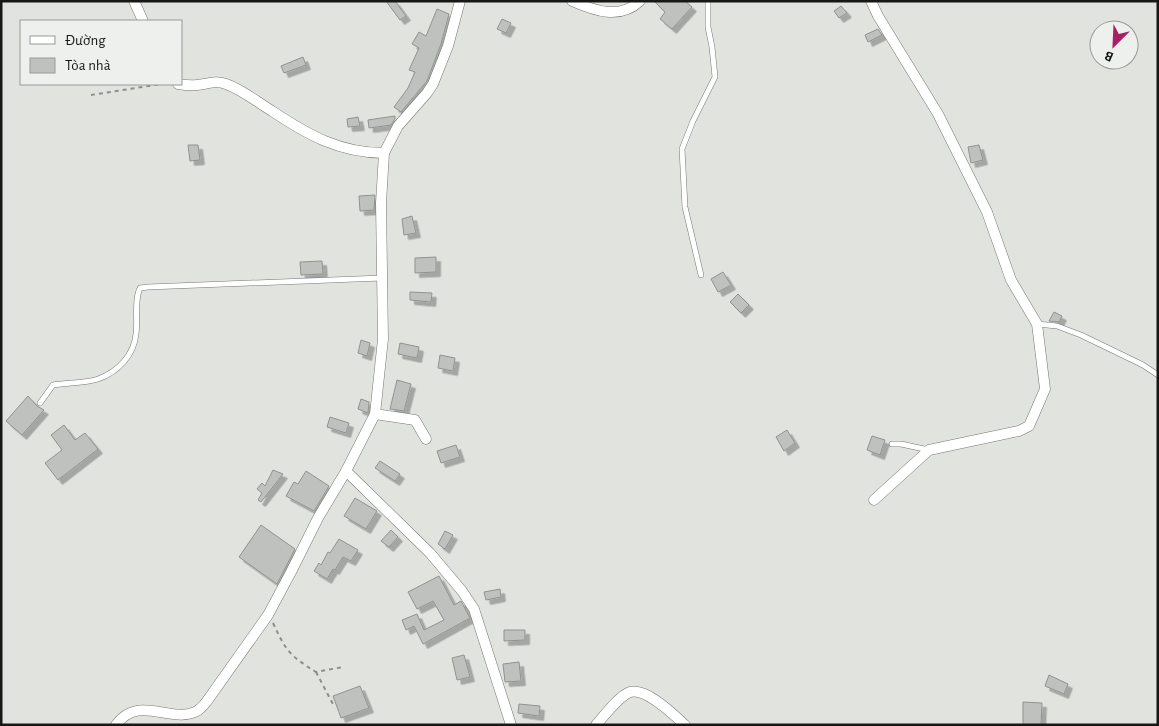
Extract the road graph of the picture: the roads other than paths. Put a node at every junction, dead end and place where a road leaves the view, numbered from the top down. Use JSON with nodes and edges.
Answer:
{"nodes":[{"id":1,"x":134,"y":1,"type":"edge"},
{"id":2,"x":460,"y":1,"type":"edge"},
{"id":3,"x":572,"y":1,"type":"edge"},
{"id":4,"x":640,"y":1,"type":"edge"},
{"id":5,"x":708,"y":1,"type":"edge"},
{"id":6,"x":871,"y":1,"type":"edge"},
{"id":7,"x":143,"y":20,"type":"edge"},
{"id":8,"x":182,"y":84,"type":"edge"},
{"id":9,"x":384,"y":153,"type":"junction"},
{"id":10,"x":701,"y":274,"type":"dead end"},
{"id":11,"x":382,"y":278,"type":"junction"},
{"id":12,"x":1037,"y":324,"type":"junction"},
{"id":13,"x":1158,"y":375,"type":"edge"},
{"id":14,"x":40,"y":403,"type":"dead end"},
{"id":15,"x":375,"y":414,"type":"junction"},
{"id":16,"x":426,"y":439,"type":"dead end"},
{"id":17,"x":892,"y":444,"type":"dead end"},
{"id":18,"x":929,"y":450,"type":"junction"},
{"id":19,"x":346,"y":471,"type":"junction"},
{"id":20,"x":874,"y":500,"type":"dead end"},
{"id":21,"x":116,"y":725,"type":"edge"},
{"id":22,"x":511,"y":725,"type":"edge"},
{"id":23,"x":596,"y":725,"type":"edge"},
{"id":24,"x":686,"y":725,"type":"edge"}],
"edges":[{"from":1,"to":7,"type":"street"},
{"from":2,"to":9,"type":"street"},
{"from":3,"to":4,"type":"street"},
{"from":5,"to":10,"type":"lane"},
{"from":6,"to":12,"type":"street"},
{"from":8,"to":9,"type":"street"},
{"from":9,"to":11,"type":"street"},
{"from":11,"to":14,"type":"lane"},
{"from":11,"to":15,"type":"street"},
{"from":12,"to":13,"type":"lane"},
{"from":12,"to":18,"type":"street"},
{"from":15,"to":16,"type":"street"},
{"from":15,"to":19,"type":"street"},
{"from":17,"to":18,"type":"lane"},
{"from":18,"to":20,"type":"street"},
{"from":19,"to":21,"type":"street"},
{"from":19,"to":22,"type":"street"},
{"from":23,"to":24,"type":"street"}]}
